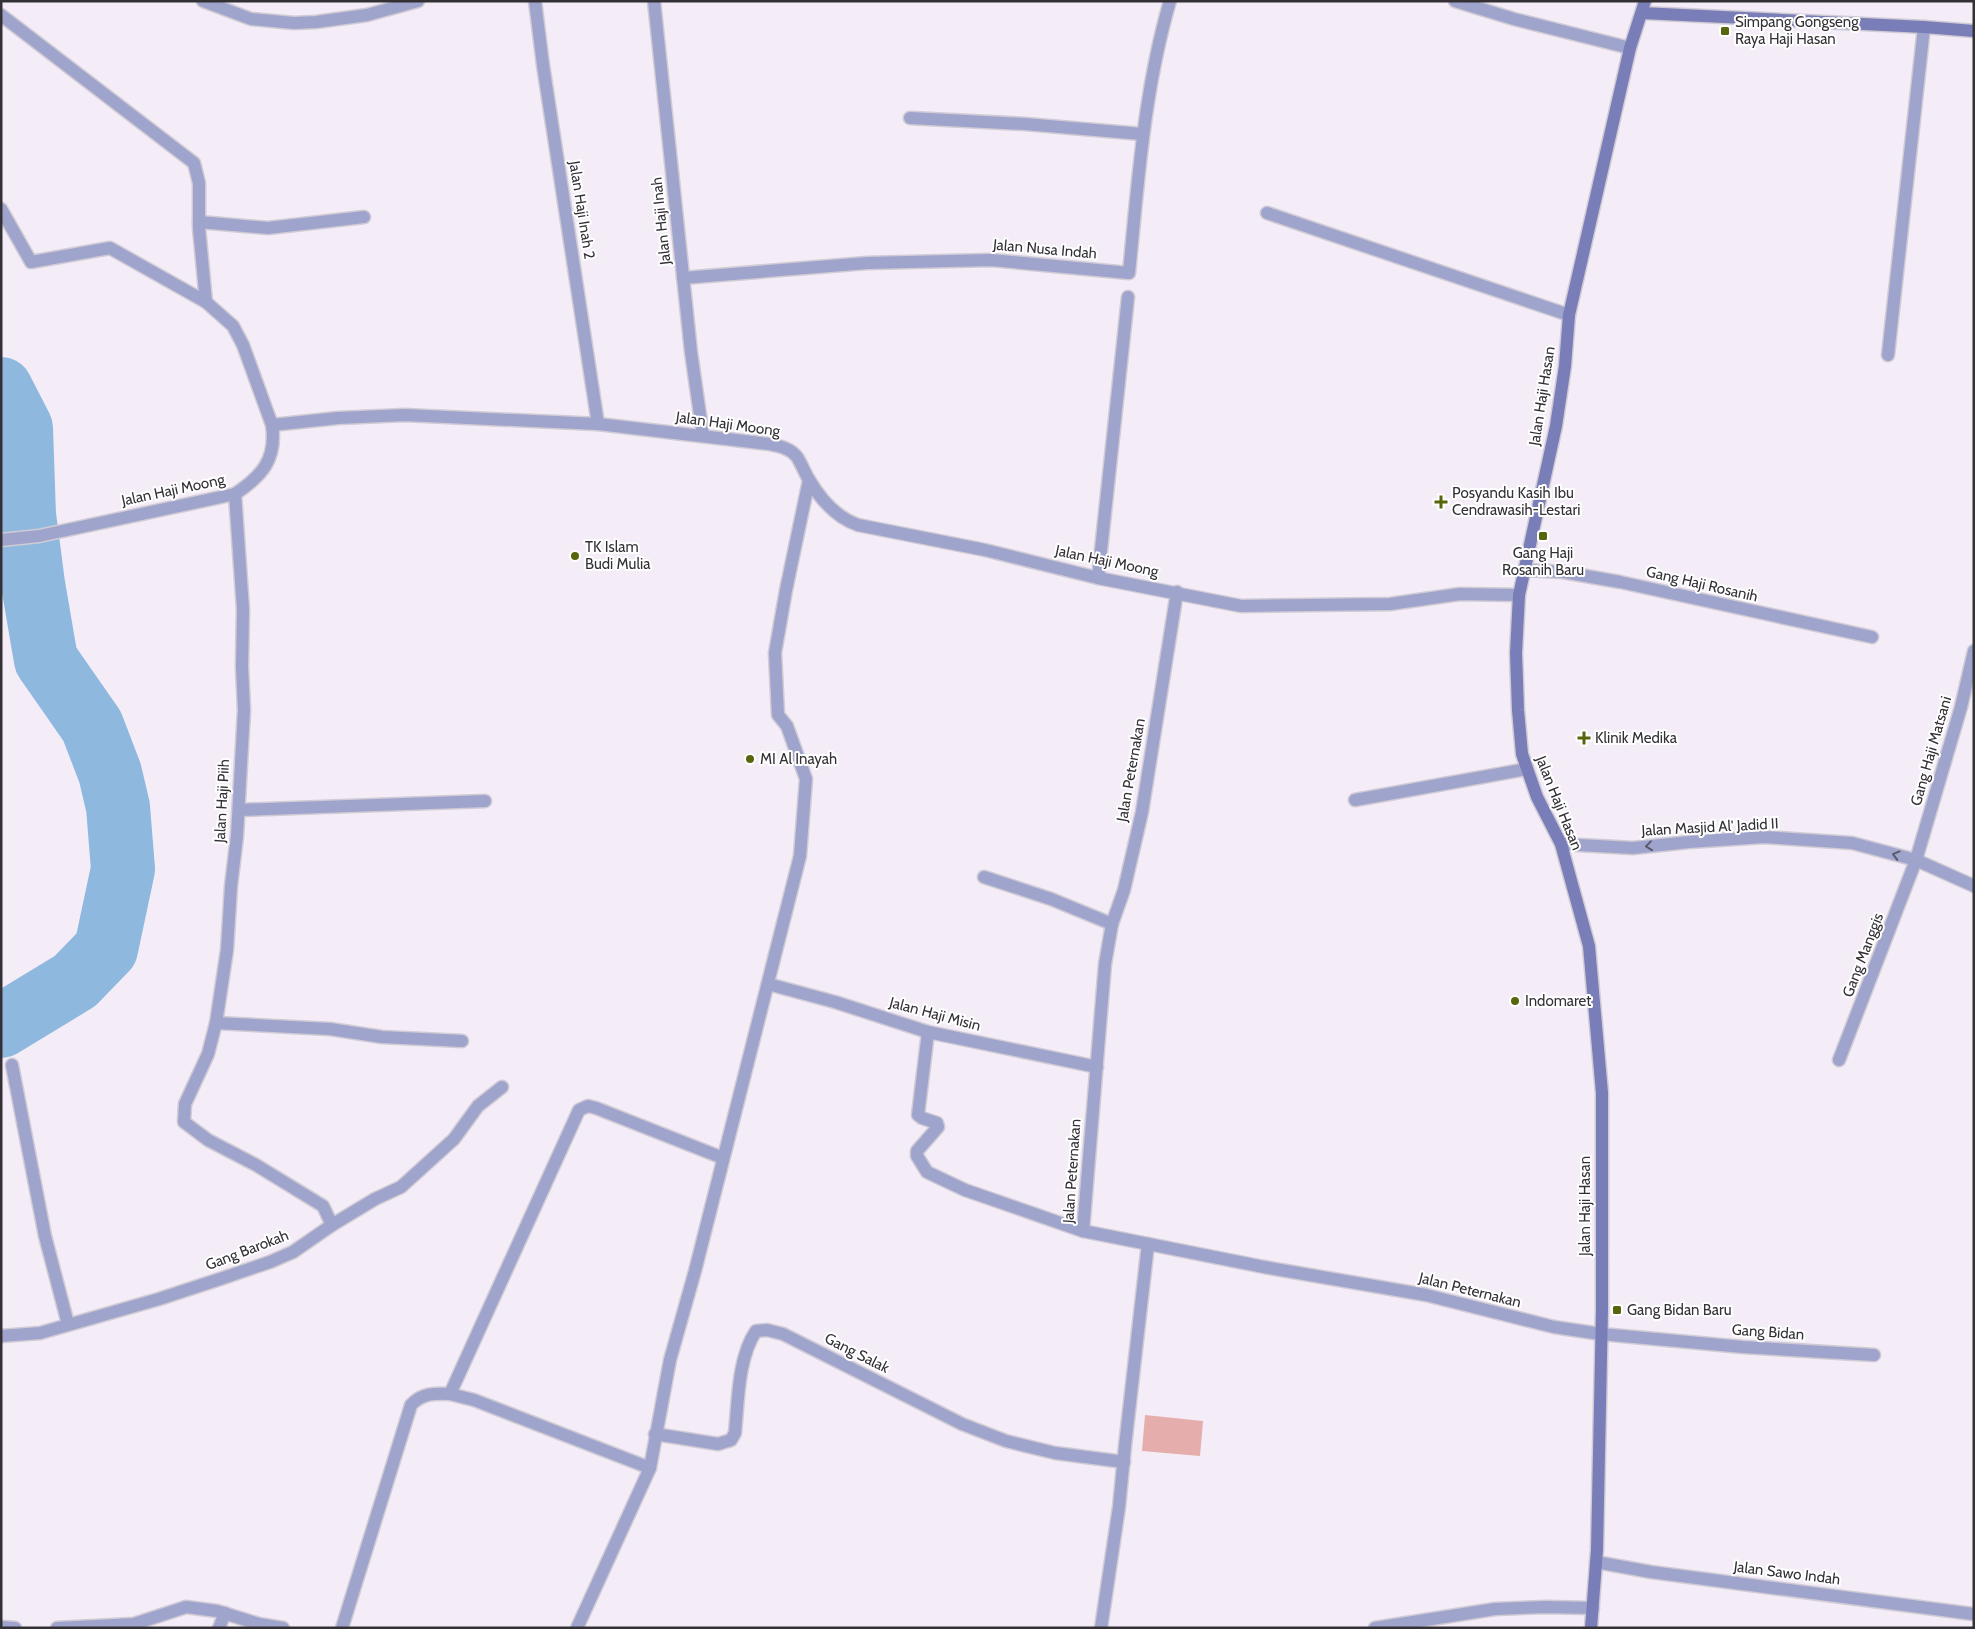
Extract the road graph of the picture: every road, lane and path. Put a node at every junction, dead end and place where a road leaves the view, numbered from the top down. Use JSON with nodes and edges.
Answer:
{"nodes":[{"id":1,"x":203,"y":1,"type":"edge"},
{"id":2,"x":418,"y":1,"type":"edge"},
{"id":3,"x":535,"y":1,"type":"edge"},
{"id":4,"x":654,"y":1,"type":"edge"},
{"id":5,"x":1170,"y":1,"type":"edge"},
{"id":6,"x":1454,"y":1,"type":"edge"},
{"id":7,"x":1644,"y":7,"type":"edge"},
{"id":8,"x":1,"y":15,"type":"edge"},
{"id":9,"x":1924,"y":27,"type":"junction"},
{"id":10,"x":1974,"y":31,"type":"edge"},
{"id":11,"x":1630,"y":48,"type":"junction"},
{"id":12,"x":910,"y":118,"type":"dead end"},
{"id":13,"x":1142,"y":134,"type":"junction"},
{"id":14,"x":1,"y":210,"type":"edge"},
{"id":15,"x":1267,"y":213,"type":"dead end"},
{"id":16,"x":364,"y":217,"type":"dead end"},
{"id":17,"x":199,"y":222,"type":"junction"},
{"id":18,"x":683,"y":278,"type":"junction"},
{"id":19,"x":1128,"y":297,"type":"dead end"},
{"id":20,"x":206,"y":302,"type":"junction"},
{"id":21,"x":1569,"y":315,"type":"junction"},
{"id":22,"x":1888,"y":355,"type":"dead end"},
{"id":23,"x":598,"y":424,"type":"junction"},
{"id":24,"x":272,"y":425,"type":"junction"},
{"id":25,"x":703,"y":436,"type":"junction"},
{"id":26,"x":808,"y":480,"type":"junction"},
{"id":27,"x":235,"y":494,"type":"junction"},
{"id":28,"x":1,"y":540,"type":"edge"},
{"id":29,"x":1525,"y":570,"type":"junction"},
{"id":30,"x":1098,"y":578,"type":"junction"},
{"id":31,"x":1177,"y":592,"type":"junction"},
{"id":32,"x":1519,"y":595,"type":"junction"},
{"id":33,"x":1872,"y":637,"type":"dead end"},
{"id":34,"x":1974,"y":651,"type":"edge"},
{"id":35,"x":1528,"y":769,"type":"junction"},
{"id":36,"x":1355,"y":800,"type":"dead end"},
{"id":37,"x":485,"y":801,"type":"dead end"},
{"id":38,"x":239,"y":810,"type":"junction"},
{"id":39,"x":1561,"y":844,"type":"junction"},
{"id":40,"x":1916,"y":860,"type":"junction"},
{"id":41,"x":984,"y":877,"type":"dead end"},
{"id":42,"x":1974,"y":886,"type":"edge"},
{"id":43,"x":1112,"y":924,"type":"junction"},
{"id":44,"x":768,"y":984,"type":"junction"},
{"id":45,"x":216,"y":1024,"type":"junction"},
{"id":46,"x":928,"y":1032,"type":"junction"},
{"id":47,"x":462,"y":1041,"type":"dead end"},
{"id":48,"x":1839,"y":1060,"type":"dead end"},
{"id":49,"x":12,"y":1065,"type":"dead end"},
{"id":50,"x":1097,"y":1067,"type":"junction"},
{"id":51,"x":502,"y":1087,"type":"dead end"},
{"id":52,"x":723,"y":1158,"type":"junction"},
{"id":53,"x":332,"y":1225,"type":"junction"},
{"id":54,"x":1083,"y":1231,"type":"junction"},
{"id":55,"x":1148,"y":1244,"type":"junction"},
{"id":56,"x":68,"y":1324,"type":"junction"},
{"id":57,"x":1601,"y":1334,"type":"junction"},
{"id":58,"x":1,"y":1336,"type":"edge"},
{"id":59,"x":1874,"y":1355,"type":"dead end"},
{"id":60,"x":450,"y":1394,"type":"junction"},
{"id":61,"x":655,"y":1434,"type":"junction"},
{"id":62,"x":1124,"y":1462,"type":"junction"},
{"id":63,"x":650,"y":1468,"type":"junction"},
{"id":64,"x":1596,"y":1562,"type":"junction"},
{"id":65,"x":1593,"y":1608,"type":"junction"},
{"id":66,"x":224,"y":1613,"type":"junction"},
{"id":67,"x":1973,"y":1614,"type":"edge"},
{"id":68,"x":1,"y":1627,"type":"edge"},
{"id":69,"x":15,"y":1628,"type":"edge"},
{"id":70,"x":57,"y":1628,"type":"edge"},
{"id":71,"x":219,"y":1628,"type":"edge"},
{"id":72,"x":283,"y":1628,"type":"edge"},
{"id":73,"x":342,"y":1628,"type":"edge"},
{"id":74,"x":577,"y":1628,"type":"edge"},
{"id":75,"x":1101,"y":1628,"type":"edge"},
{"id":76,"x":1375,"y":1628,"type":"edge"},
{"id":77,"x":1591,"y":1628,"type":"edge"}],
"edges":[{"from":1,"to":2,"type":"street"},
{"from":3,"to":23,"type":"street","name":"Jalan Haji Inah 2"},
{"from":4,"to":18,"type":"street","name":"Jalan Haji Inah"},
{"from":5,"to":13,"type":"street","name":"Jalan Nusa Indah"},
{"from":6,"to":11,"type":"street"},
{"from":7,"to":9,"type":"street"},
{"from":7,"to":11,"type":"street","name":"Jalan Haji Hasan"},
{"from":8,"to":17,"type":"street"},
{"from":9,"to":10,"type":"street"},
{"from":9,"to":22,"type":"street"},
{"from":11,"to":21,"type":"street","name":"Jalan Haji Hasan"},
{"from":12,"to":13,"type":"street"},
{"from":13,"to":18,"type":"street","name":"Jalan Nusa Indah"},
{"from":14,"to":20,"type":"street"},
{"from":15,"to":21,"type":"street"},
{"from":16,"to":17,"type":"street"},
{"from":17,"to":20,"type":"street"},
{"from":18,"to":25,"type":"street","name":"Jalan Haji Inah"},
{"from":19,"to":30,"type":"street"},
{"from":20,"to":24,"type":"street"},
{"from":21,"to":29,"type":"street","name":"Jalan Haji Hasan"},
{"from":23,"to":24,"type":"street","name":"Jalan Haji Moong"},
{"from":23,"to":25,"type":"street","name":"Jalan Haji Moong"},
{"from":24,"to":27,"type":"street","name":"Jalan Haji Moong"},
{"from":25,"to":26,"type":"street","name":"Jalan Haji Moong"},
{"from":26,"to":30,"type":"street","name":"Jalan Haji Moong"},
{"from":26,"to":44,"type":"street"},
{"from":27,"to":28,"type":"street","name":"Jalan Haji Moong"},
{"from":27,"to":38,"type":"street","name":"Jalan Haji Piih"},
{"from":29,"to":32,"type":"street","name":"Jalan Haji Hasan"},
{"from":29,"to":33,"type":"street","name":"Gang Haji Rosanih"},
{"from":30,"to":31,"type":"street","name":"Jalan Haji Moong"},
{"from":31,"to":32,"type":"street","name":"Jalan Haji Moong"},
{"from":31,"to":43,"type":"street","name":"Jalan Peternakan"},
{"from":32,"to":35,"type":"street","name":"Jalan Haji Hasan"},
{"from":34,"to":40,"type":"street","name":"Gang Haji Matsani"},
{"from":35,"to":36,"type":"street"},
{"from":35,"to":39,"type":"street","name":"Jalan Haji Hasan"},
{"from":37,"to":38,"type":"street"},
{"from":38,"to":45,"type":"street","name":"Jalan Haji Piih"},
{"from":40,"to":39,"type":"street","name":"Jalan Masjid Al' Jadid II","one_way":true},
{"from":39,"to":57,"type":"street","name":"Jalan Haji Hasan"},
{"from":40,"to":42,"type":"street","name":"Jalan Masjid Al' Jadid II"},
{"from":40,"to":48,"type":"street","name":"Gang Manggis"},
{"from":41,"to":43,"type":"street"},
{"from":43,"to":50,"type":"street","name":"Jalan Peternakan"},
{"from":44,"to":46,"type":"street","name":"Jalan Haji Misin"},
{"from":44,"to":52,"type":"street"},
{"from":45,"to":47,"type":"street"},
{"from":45,"to":53,"type":"street","name":"Jalan Haji Piih"},
{"from":46,"to":50,"type":"street","name":"Jalan Haji Misin"},
{"from":46,"to":54,"type":"street"},
{"from":49,"to":56,"type":"street"},
{"from":50,"to":54,"type":"street","name":"Jalan Peternakan"},
{"from":51,"to":53,"type":"street","name":"Gang Barokah"},
{"from":52,"to":60,"type":"street"},
{"from":52,"to":61,"type":"street"},
{"from":53,"to":56,"type":"street","name":"Gang Barokah"},
{"from":54,"to":55,"type":"street","name":"Jalan Peternakan"},
{"from":55,"to":57,"type":"street","name":"Jalan Peternakan"},
{"from":55,"to":62,"type":"street"},
{"from":56,"to":58,"type":"street","name":"Gang Barokah"},
{"from":57,"to":59,"type":"street","name":"Gang Bidan"},
{"from":57,"to":64,"type":"street","name":"Jalan Haji Hasan"},
{"from":60,"to":63,"type":"street"},
{"from":60,"to":73,"type":"street"},
{"from":61,"to":62,"type":"street","name":"Gang Salak"},
{"from":61,"to":63,"type":"street"},
{"from":62,"to":75,"type":"street"},
{"from":63,"to":74,"type":"street"},
{"from":64,"to":65,"type":"street","name":"Jalan Haji Hasan"},
{"from":64,"to":67,"type":"street","name":"Jalan Sawo Indah"},
{"from":65,"to":76,"type":"street"},
{"from":65,"to":77,"type":"street","name":"Jalan Haji Hasan"},
{"from":66,"to":70,"type":"street"},
{"from":66,"to":71,"type":"street"},
{"from":66,"to":72,"type":"street"},
{"from":68,"to":69,"type":"street"}]}
